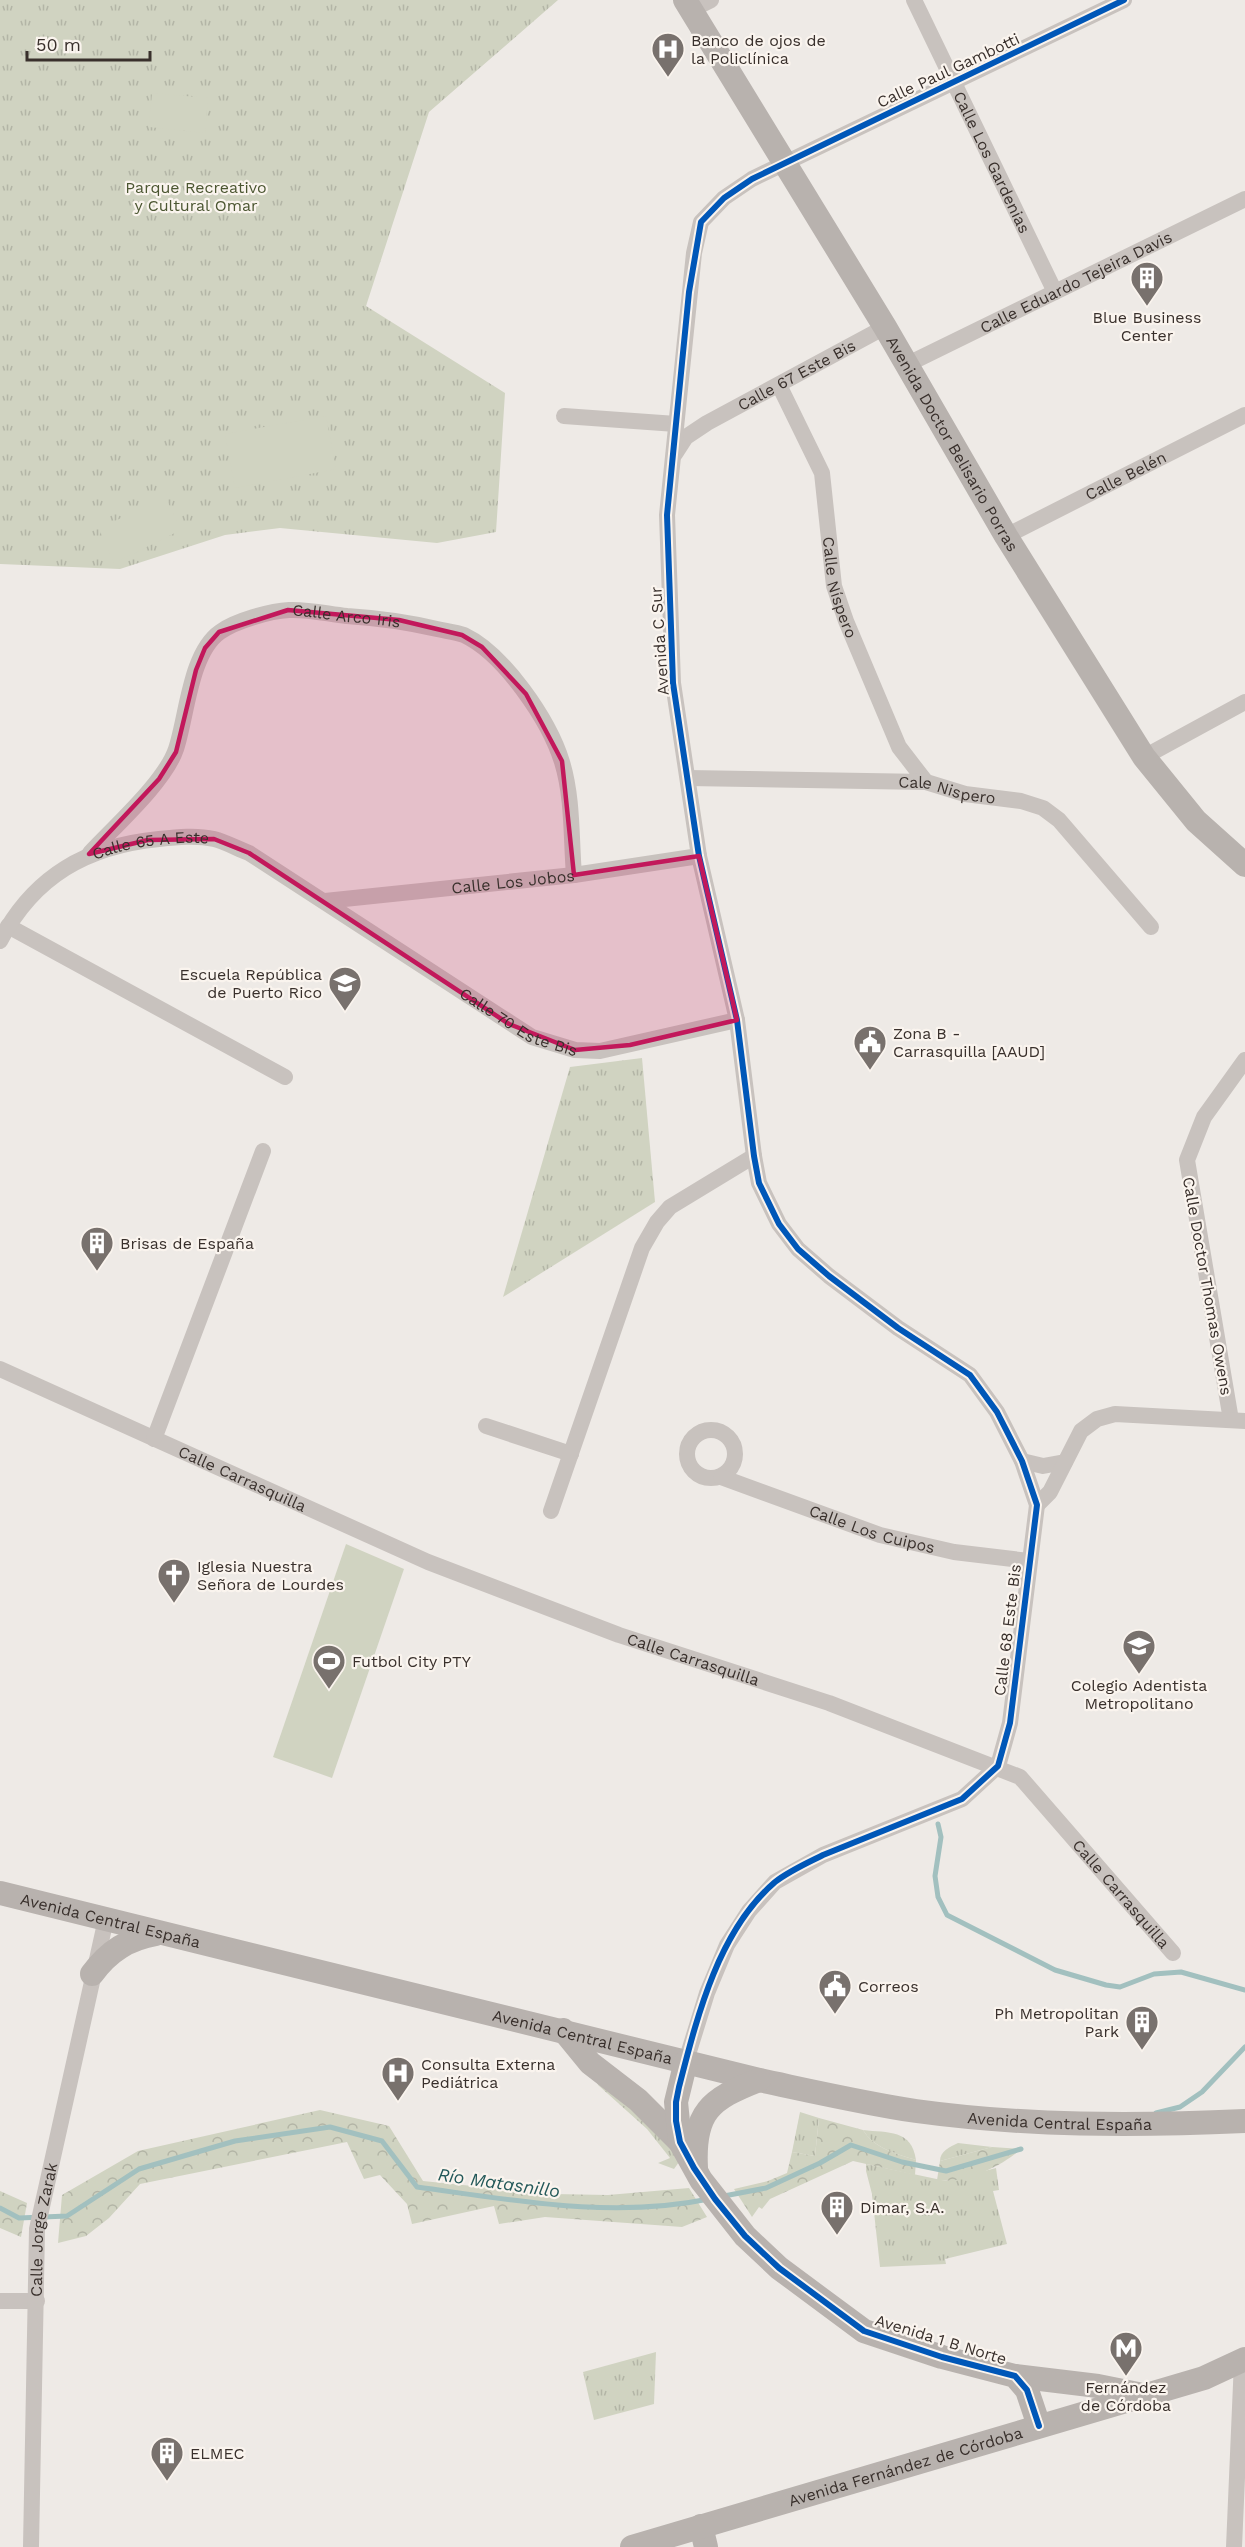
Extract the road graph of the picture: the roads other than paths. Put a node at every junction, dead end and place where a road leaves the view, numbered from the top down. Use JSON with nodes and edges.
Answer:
{"nodes":[{"id":1,"x":914,"y":0,"type":"edge"},
{"id":2,"x":1124,"y":0,"type":"edge"},
{"id":3,"x":696,"y":3,"type":"edge"},
{"id":4,"x":955,"y":82,"type":"junction"},
{"id":5,"x":784,"y":162,"type":"junction"},
{"id":6,"x":1245,"y":199,"type":"edge"},
{"id":7,"x":1055,"y":292,"type":"junction"},
{"id":8,"x":885,"y":327,"type":"junction"},
{"id":9,"x":683,"y":348,"type":"junction"},
{"id":10,"x":906,"y":364,"type":"junction"},
{"id":11,"x":780,"y":385,"type":"junction"},
{"id":12,"x":1245,"y":415,"type":"edge"},
{"id":13,"x":564,"y":416,"type":"dead end"},
{"id":14,"x":707,"y":423,"type":"junction"},
{"id":15,"x":676,"y":424,"type":"junction"},
{"id":16,"x":673,"y":458,"type":"junction"},
{"id":17,"x":1006,"y":536,"type":"junction"},
{"id":18,"x":1245,"y":702,"type":"edge"},
{"id":19,"x":1144,"y":757,"type":"junction"},
{"id":20,"x":688,"y":778,"type":"junction"},
{"id":21,"x":926,"y":782,"type":"junction"},
{"id":22,"x":89,"y":854,"type":"junction"},
{"id":23,"x":699,"y":856,"type":"junction"},
{"id":24,"x":1245,"y":865,"type":"edge"},
{"id":25,"x":574,"y":875,"type":"junction"},
{"id":26,"x":325,"y":901,"type":"junction"},
{"id":27,"x":8,"y":926,"type":"junction"},
{"id":28,"x":1151,"y":927,"type":"dead end"},
{"id":29,"x":0,"y":941,"type":"edge"},
{"id":30,"x":737,"y":1020,"type":"junction"},
{"id":31,"x":1245,"y":1060,"type":"edge"},
{"id":32,"x":285,"y":1077,"type":"dead end"},
{"id":33,"x":263,"y":1151,"type":"dead end"},
{"id":34,"x":754,"y":1156,"type":"junction"},
{"id":35,"x":0,"y":1369,"type":"edge"},
{"id":36,"x":1238,"y":1420,"type":"edge"},
{"id":37,"x":486,"y":1426,"type":"dead end"},
{"id":38,"x":154,"y":1439,"type":"junction"},
{"id":39,"x":571,"y":1454,"type":"junction"},
{"id":40,"x":1022,"y":1461,"type":"junction"},
{"id":41,"x":1065,"y":1462,"type":"junction"},
{"id":42,"x":721,"y":1477,"type":"dead end"},
{"id":43,"x":1037,"y":1505,"type":"junction"},
{"id":44,"x":551,"y":1511,"type":"dead end"},
{"id":45,"x":1029,"y":1561,"type":"junction"},
{"id":46,"x":998,"y":1766,"type":"junction"},
{"id":47,"x":0,"y":1893,"type":"edge"},
{"id":48,"x":105,"y":1919,"type":"junction"},
{"id":49,"x":160,"y":1934,"type":"junction"},
{"id":50,"x":1173,"y":1953,"type":"dead end"},
{"id":51,"x":92,"y":1974,"type":"junction"},
{"id":52,"x":563,"y":2030,"type":"junction"},
{"id":53,"x":686,"y":2061,"type":"junction"},
{"id":54,"x":759,"y":2080,"type":"junction"},
{"id":55,"x":1245,"y":2121,"type":"edge"},
{"id":56,"x":680,"y":2142,"type":"junction"},
{"id":57,"x":704,"y":2184,"type":"junction"},
{"id":58,"x":0,"y":2301,"type":"edge"},
{"id":59,"x":37,"y":2301,"type":"junction"},
{"id":60,"x":1243,"y":2360,"type":"edge"},
{"id":61,"x":1015,"y":2376,"type":"junction"},
{"id":62,"x":1143,"y":2396,"type":"junction"},
{"id":63,"x":1039,"y":2426,"type":"junction"},
{"id":64,"x":704,"y":2537,"type":"edge"},
{"id":65,"x":31,"y":2547,"type":"edge"},
{"id":66,"x":632,"y":2547,"type":"edge"},
{"id":67,"x":1234,"y":2547,"type":"edge"}],
"edges":[{"from":1,"to":4,"type":"street","name":"Calle Los Gardenias"},
{"from":2,"to":4,"type":"street","name":"Calle Paul Gambotti"},
{"from":3,"to":5,"type":"main road","name":"Avenida Doctor Belisario Porras"},
{"from":4,"to":5,"type":"street","name":"Calle Paul Gambotti"},
{"from":4,"to":7,"type":"street","name":"Calle Los Gardenias"},
{"from":5,"to":8,"type":"main road","name":"Avenida Doctor Belisario Porras"},
{"from":5,"to":9,"type":"street","name":"Avenida C Sur"},
{"from":6,"to":7,"type":"street","name":"Calle Eduardo Tejeira Davis"},
{"from":7,"to":10,"type":"street","name":"Calle Eduardo Tejeira Davis"},
{"from":8,"to":10,"type":"main road","name":"Avenida Doctor Belisario Porras"},
{"from":8,"to":11,"type":"street","name":"Calle 67 Este Bis"},
{"from":9,"to":14,"type":"street"},
{"from":9,"to":15,"type":"street","name":"Avenida C Sur"},
{"from":10,"to":17,"type":"main road","name":"Avenida Doctor Belisario Porras"},
{"from":11,"to":14,"type":"street","name":"Calle 67 Este Bis"},
{"from":11,"to":21,"type":"street","name":"Calle Níspero"},
{"from":12,"to":17,"type":"street","name":"Calle Belén"},
{"from":13,"to":15,"type":"street"},
{"from":14,"to":16,"type":"street","name":"Calle 67 Este Bis"},
{"from":15,"to":16,"type":"street","name":"Avenida C Sur"},
{"from":16,"to":20,"type":"street","name":"Avenida C Sur"},
{"from":17,"to":19,"type":"main road","name":"Avenida Doctor Belisario Porras"},
{"from":18,"to":19,"type":"street"},
{"from":19,"to":24,"type":"main road","name":"Avenida Doctor Belisario Porras"},
{"from":20,"to":21,"type":"street","name":"Cale Nispero"},
{"from":20,"to":23,"type":"street","name":"Avenida C Sur"},
{"from":21,"to":28,"type":"street","name":"Cale Nispero"},
{"from":22,"to":25,"type":"street","name":"Calle Arco Iris"},
{"from":22,"to":26,"type":"street","name":"Calle 65 A Este"},
{"from":22,"to":27,"type":"street","name":"Calle 65 A Este"},
{"from":23,"to":25,"type":"street","name":"Calle Los Jobos"},
{"from":23,"to":30,"type":"street","name":"Avenida C Sur"},
{"from":25,"to":26,"type":"street","name":"Calle Los Jobos"},
{"from":26,"to":30,"type":"street","name":"Calle 70 Este Bis"},
{"from":27,"to":29,"type":"street","name":"Calle 65 A Este"},
{"from":27,"to":32,"type":"street"},
{"from":30,"to":34,"type":"street","name":"Avenida C Sur"},
{"from":31,"to":36,"type":"street","name":"Calle Doctor Thomas Owens"},
{"from":33,"to":38,"type":"street"},
{"from":34,"to":39,"type":"street"},
{"from":34,"to":40,"type":"street","name":"Calle 68 Este Bis"},
{"from":35,"to":38,"type":"street","name":"Calle Carrasquilla"},
{"from":36,"to":41,"type":"street"},
{"from":37,"to":39,"type":"street"},
{"from":38,"to":46,"type":"street","name":"Calle Carrasquilla"},
{"from":39,"to":44,"type":"street"},
{"from":40,"to":41,"type":"street"},
{"from":40,"to":43,"type":"street","name":"Calle 68 Este Bis"},
{"from":41,"to":43,"type":"street"},
{"from":42,"to":45,"type":"street","name":"Calle Los Cuipos"},
{"from":43,"to":45,"type":"street","name":"Calle 68 Este Bis"},
{"from":45,"to":46,"type":"street","name":"Calle 68 Este Bis"},
{"from":46,"to":50,"type":"street","name":"Calle Carrasquilla"},
{"from":46,"to":53,"type":"street"},
{"from":47,"to":48,"type":"main road","name":"Avenida Central España"},
{"from":48,"to":49,"type":"main road","name":"Avenida Central España"},
{"from":48,"to":51,"type":"street","name":"Calle Jorge Zarak"},
{"from":49,"to":51,"type":"main road"},
{"from":49,"to":52,"type":"main road","name":"Avenida Central España"},
{"from":51,"to":59,"type":"street","name":"Calle Jorge Zarak"},
{"from":52,"to":53,"type":"main road","name":"Avenida Central España"},
{"from":52,"to":56,"type":"main road"},
{"from":53,"to":54,"type":"main road","name":"Avenida Central España"},
{"from":53,"to":56,"type":"main road","name":"Avenida 1 B Norte"},
{"from":54,"to":55,"type":"main road","name":"Avenida Central España"},
{"from":54,"to":57,"type":"main road"},
{"from":56,"to":57,"type":"main road","name":"Avenida 1 B Norte"},
{"from":57,"to":61,"type":"main road","name":"Avenida 1 B Norte"},
{"from":58,"to":59,"type":"street"},
{"from":59,"to":65,"type":"street","name":"Calle Jorge Zarak"},
{"from":60,"to":62,"type":"main road","name":"Avenida Fernández de Córdoba"},
{"from":60,"to":67,"type":"street"},
{"from":61,"to":62,"type":"main road"},
{"from":61,"to":63,"type":"main road","name":"Avenida 1 B Norte"},
{"from":62,"to":63,"type":"main road","name":"Avenida Fernández de Córdoba"},
{"from":63,"to":64,"type":"main road","name":"Avenida Fernández de Córdoba"},
{"from":64,"to":66,"type":"main road","name":"Avenida Fernández de Córdoba"}]}
